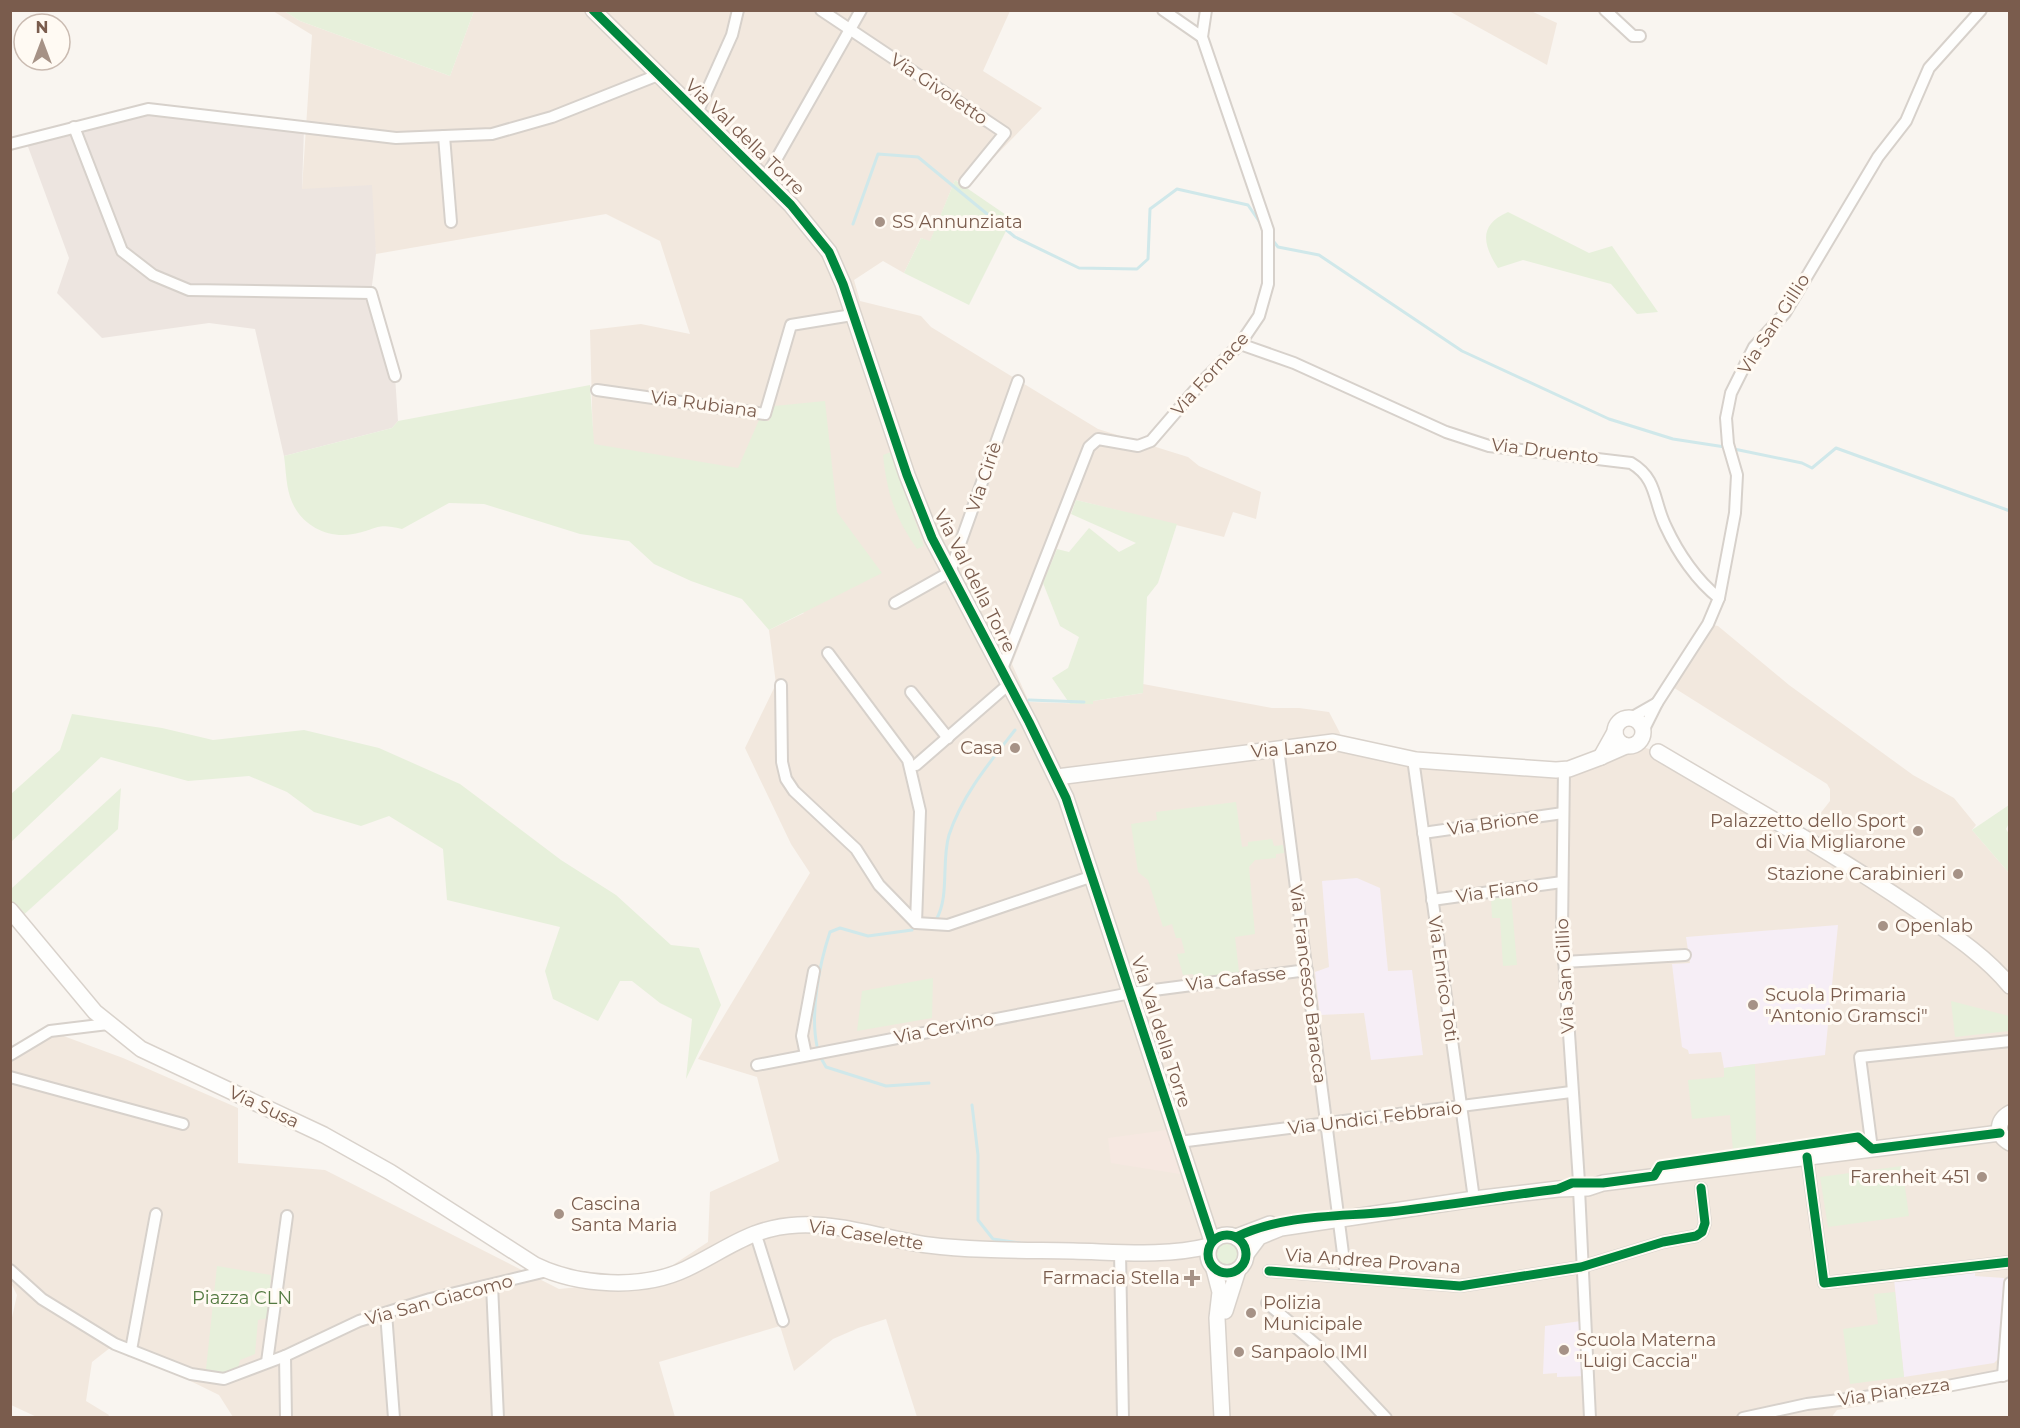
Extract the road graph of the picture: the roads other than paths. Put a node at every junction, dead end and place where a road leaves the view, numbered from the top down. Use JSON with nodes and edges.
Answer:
{"nodes":[{"id":1,"x":592,"y":10,"type":"edge"},
{"id":2,"x":738,"y":10,"type":"edge"},
{"id":3,"x":821,"y":10,"type":"edge"},
{"id":4,"x":861,"y":10,"type":"edge"},
{"id":5,"x":1163,"y":10,"type":"edge"},
{"id":6,"x":1206,"y":10,"type":"edge"},
{"id":7,"x":1605,"y":10,"type":"edge"},
{"id":8,"x":1981,"y":10,"type":"edge"},
{"id":9,"x":849,"y":30,"type":"junction"},
{"id":10,"x":1640,"y":36,"type":"dead end"},
{"id":11,"x":1202,"y":37,"type":"junction"},
{"id":12,"x":658,"y":75,"type":"junction"},
{"id":13,"x":697,"y":113,"type":"junction"},
{"id":14,"x":74,"y":127,"type":"junction"},
{"id":15,"x":444,"y":136,"type":"junction"},
{"id":16,"x":10,"y":144,"type":"edge"},
{"id":17,"x":765,"y":179,"type":"junction"},
{"id":18,"x":965,"y":182,"type":"dead end"},
{"id":19,"x":450,"y":222,"type":"dead end"},
{"id":20,"x":852,"y":315,"type":"junction"},
{"id":21,"x":1240,"y":344,"type":"junction"},
{"id":22,"x":395,"y":376,"type":"dead end"},
{"id":23,"x":1017,"y":381,"type":"dead end"},
{"id":24,"x":597,"y":390,"type":"dead end"},
{"id":25,"x":950,"y":572,"type":"junction"},
{"id":26,"x":1719,"y":598,"type":"junction"},
{"id":27,"x":895,"y":603,"type":"dead end"},
{"id":28,"x":828,"y":653,"type":"dead end"},
{"id":29,"x":1002,"y":669,"type":"junction"},
{"id":30,"x":1009,"y":684,"type":"junction"},
{"id":31,"x":781,"y":685,"type":"dead end"},
{"id":32,"x":911,"y":692,"type":"dead end"},
{"id":33,"x":1657,"y":703,"type":"junction"},
{"id":34,"x":1629,"y":719,"type":"junction"},
{"id":35,"x":1616,"y":732,"type":"junction"},
{"id":36,"x":948,"y":738,"type":"junction"},
{"id":37,"x":1637,"y":739,"type":"junction"},
{"id":38,"x":1278,"y":748,"type":"junction"},
{"id":39,"x":1601,"y":757,"type":"junction"},
{"id":40,"x":1416,"y":760,"type":"junction"},
{"id":41,"x":916,"y":765,"type":"dead end"},
{"id":42,"x":1564,"y":770,"type":"junction"},
{"id":43,"x":1057,"y":777,"type":"junction"},
{"id":44,"x":1563,"y":813,"type":"junction"},
{"id":45,"x":1423,"y":833,"type":"junction"},
{"id":46,"x":1093,"y":876,"type":"junction"},
{"id":47,"x":1562,"y":882,"type":"junction"},
{"id":48,"x":1432,"y":900,"type":"junction"},
{"id":49,"x":10,"y":910,"type":"edge"},
{"id":50,"x":916,"y":923,"type":"junction"},
{"id":51,"x":1685,"y":955,"type":"dead end"},
{"id":52,"x":1564,"y":962,"type":"junction"},
{"id":53,"x":1306,"y":970,"type":"junction"},
{"id":54,"x":814,"y":971,"type":"dead end"},
{"id":55,"x":2010,"y":986,"type":"edge"},
{"id":56,"x":1131,"y":993,"type":"junction"},
{"id":57,"x":108,"y":1024,"type":"junction"},
{"id":58,"x":2010,"y":1041,"type":"edge"},
{"id":59,"x":10,"y":1055,"type":"edge"},
{"id":60,"x":806,"y":1055,"type":"junction"},
{"id":61,"x":757,"y":1065,"type":"dead end"},
{"id":62,"x":10,"y":1077,"type":"edge"},
{"id":63,"x":1571,"y":1092,"type":"junction"},
{"id":64,"x":1461,"y":1107,"type":"junction"},
{"id":65,"x":2010,"y":1113,"type":"edge"},
{"id":66,"x":183,"y":1124,"type":"dead end"},
{"id":67,"x":1326,"y":1124,"type":"junction"},
{"id":68,"x":2005,"y":1138,"type":"edge"},
{"id":69,"x":1179,"y":1143,"type":"junction"},
{"id":70,"x":1872,"y":1149,"type":"junction"},
{"id":71,"x":1807,"y":1157,"type":"junction"},
{"id":72,"x":1579,"y":1185,"type":"junction"},
{"id":73,"x":1701,"y":1188,"type":"dead end"},
{"id":74,"x":1474,"y":1199,"type":"junction"},
{"id":75,"x":156,"y":1214,"type":"dead end"},
{"id":76,"x":287,"y":1216,"type":"dead end"},
{"id":77,"x":1340,"y":1217,"type":"junction"},
{"id":78,"x":755,"y":1232,"type":"junction"},
{"id":79,"x":1220,"y":1240,"type":"junction"},
{"id":80,"x":1120,"y":1252,"type":"junction"},
{"id":81,"x":1162,"y":1253,"type":"junction"},
{"id":82,"x":1246,"y":1253,"type":"junction"},
{"id":83,"x":2010,"y":1262,"type":"edge"},
{"id":84,"x":1212,"y":1267,"type":"junction"},
{"id":85,"x":1581,"y":1267,"type":"junction"},
{"id":86,"x":10,"y":1270,"type":"edge"},
{"id":87,"x":1238,"y":1270,"type":"junction"},
{"id":88,"x":1269,"y":1270,"type":"dead end"},
{"id":89,"x":547,"y":1271,"type":"junction"},
{"id":90,"x":1346,"y":1277,"type":"junction"},
{"id":91,"x":2010,"y":1283,"type":"edge"},
{"id":92,"x":492,"y":1285,"type":"junction"},
{"id":93,"x":1267,"y":1303,"type":"dead end"},
{"id":94,"x":386,"y":1313,"type":"junction"},
{"id":95,"x":783,"y":1321,"type":"dead end"},
{"id":96,"x":1220,"y":1328,"type":"junction"},
{"id":97,"x":131,"y":1350,"type":"junction"},
{"id":98,"x":285,"y":1356,"type":"junction"},
{"id":99,"x":267,"y":1362,"type":"junction"},
{"id":100,"x":2006,"y":1375,"type":"edge"},
{"id":101,"x":286,"y":1418,"type":"edge"},
{"id":102,"x":394,"y":1418,"type":"edge"},
{"id":103,"x":498,"y":1418,"type":"edge"},
{"id":104,"x":1123,"y":1418,"type":"edge"},
{"id":105,"x":1222,"y":1418,"type":"edge"},
{"id":106,"x":1386,"y":1418,"type":"edge"},
{"id":107,"x":1590,"y":1418,"type":"edge"},
{"id":108,"x":1743,"y":1418,"type":"edge"}],
"edges":[{"from":1,"to":12,"type":"street","name":"Via Val della Torre"},
{"from":2,"to":13,"type":"street"},
{"from":3,"to":9,"type":"street","name":"Via Givoletto"},
{"from":4,"to":9,"type":"street"},
{"from":5,"to":11,"type":"street"},
{"from":6,"to":11,"type":"street","name":"Via Fornace"},
{"from":7,"to":10,"type":"street"},
{"from":8,"to":26,"type":"street","name":"Via San Gillio"},
{"from":9,"to":17,"type":"street"},
{"from":9,"to":18,"type":"street","name":"Via Givoletto"},
{"from":11,"to":21,"type":"street","name":"Via Fornace"},
{"from":12,"to":13,"type":"street","name":"Via Val della Torre"},
{"from":12,"to":15,"type":"street"},
{"from":13,"to":17,"type":"street","name":"Via Val della Torre"},
{"from":14,"to":15,"type":"street"},
{"from":14,"to":16,"type":"street"},
{"from":14,"to":22,"type":"street"},
{"from":15,"to":19,"type":"street"},
{"from":17,"to":20,"type":"street","name":"Via Val della Torre"},
{"from":20,"to":24,"type":"street","name":"Via Rubiana"},
{"from":20,"to":25,"type":"street","name":"Via Val della Torre"},
{"from":21,"to":26,"type":"street","name":"Via Druento"},
{"from":21,"to":29,"type":"street","name":"Via Fornace"},
{"from":23,"to":25,"type":"street","name":"Via Ciriè"},
{"from":25,"to":27,"type":"street"},
{"from":25,"to":29,"type":"street","name":"Via Val della Torre"},
{"from":26,"to":33,"type":"street","name":"Via San Gillio"},
{"from":28,"to":50,"type":"street"},
{"from":29,"to":30,"type":"street","name":"Via Val della Torre"},
{"from":30,"to":36,"type":"street"},
{"from":30,"to":43,"type":"street","name":"Via Val della Torre"},
{"from":31,"to":50,"type":"street"},
{"from":32,"to":36,"type":"street"},
{"from":33,"to":34,"type":"street"},
{"from":33,"to":37,"type":"street","name":"Via San Gillio"},
{"from":34,"to":35,"type":"street"},
{"from":34,"to":37,"type":"street"},
{"from":35,"to":37,"type":"street"},
{"from":35,"to":39,"type":"street"},
{"from":36,"to":41,"type":"street"},
{"from":37,"to":39,"type":"street","name":"Via Lanzo"},
{"from":37,"to":55,"type":"street"},
{"from":38,"to":40,"type":"street","name":"Via Lanzo"},
{"from":38,"to":43,"type":"street","name":"Via Lanzo"},
{"from":38,"to":53,"type":"street","name":"Via Francesco Baracca"},
{"from":39,"to":42,"type":"street","name":"Via Lanzo"},
{"from":40,"to":42,"type":"street","name":"Via Lanzo"},
{"from":40,"to":45,"type":"street","name":"Via Enrico Toti"},
{"from":42,"to":44,"type":"street","name":"Via San Gillio"},
{"from":43,"to":46,"type":"street","name":"Via Val della Torre"},
{"from":44,"to":45,"type":"street","name":"Via Brione"},
{"from":44,"to":47,"type":"street","name":"Via San Gillio"},
{"from":45,"to":48,"type":"street","name":"Via Enrico Toti"},
{"from":46,"to":50,"type":"street"},
{"from":46,"to":56,"type":"street","name":"Via Val della Torre"},
{"from":47,"to":48,"type":"street","name":"Via Fiano"},
{"from":47,"to":52,"type":"street","name":"Via San Gillio"},
{"from":48,"to":64,"type":"street","name":"Via Enrico Toti"},
{"from":49,"to":57,"type":"street","name":"Via Susa"},
{"from":51,"to":52,"type":"street"},
{"from":52,"to":63,"type":"street","name":"Via San Gillio"},
{"from":53,"to":56,"type":"street","name":"Via Cafasse"},
{"from":53,"to":67,"type":"street","name":"Via Francesco Baracca"},
{"from":54,"to":60,"type":"street"},
{"from":56,"to":60,"type":"street","name":"Via Cervino"},
{"from":56,"to":69,"type":"street","name":"Via Val della Torre"},
{"from":57,"to":59,"type":"street"},
{"from":57,"to":89,"type":"street","name":"Via Susa"},
{"from":58,"to":70,"type":"street"},
{"from":60,"to":61,"type":"street","name":"Via Cervino"},
{"from":62,"to":66,"type":"street"},
{"from":63,"to":64,"type":"street","name":"Via Undici Febbraio"},
{"from":63,"to":72,"type":"street","name":"Via San Gillio"},
{"from":64,"to":67,"type":"street","name":"Via Undici Febbraio"},
{"from":64,"to":74,"type":"street","name":"Via Enrico Toti"},
{"from":65,"to":68,"type":"street"},
{"from":67,"to":69,"type":"street","name":"Via Undici Febbraio"},
{"from":67,"to":77,"type":"street","name":"Via Francesco Baracca"},
{"from":68,"to":70,"type":"street"},
{"from":69,"to":79,"type":"street","name":"Via Val della Torre"},
{"from":70,"to":71,"type":"street"},
{"from":71,"to":72,"type":"street"},
{"from":71,"to":83,"type":"street"},
{"from":72,"to":74,"type":"street"},
{"from":72,"to":85,"type":"street","name":"Via San Gillio"},
{"from":73,"to":85,"type":"street","name":"Via Andrea Provana"},
{"from":74,"to":77,"type":"street"},
{"from":75,"to":97,"type":"street"},
{"from":76,"to":99,"type":"street"},
{"from":77,"to":79,"type":"street","name":"Via Caselette"},
{"from":77,"to":82,"type":"street"},
{"from":77,"to":90,"type":"street","name":"Via Francesco Baracca"},
{"from":78,"to":80,"type":"street","name":"Via Caselette"},
{"from":78,"to":89,"type":"street","name":"Via Caselette"},
{"from":78,"to":95,"type":"street"},
{"from":79,"to":81,"type":"street","name":"Via Caselette"},
{"from":79,"to":82,"type":"street"},
{"from":79,"to":84,"type":"street"},
{"from":80,"to":81,"type":"street","name":"Via Caselette"},
{"from":80,"to":104,"type":"street"},
{"from":81,"to":84,"type":"street","name":"Via Caselette"},
{"from":82,"to":87,"type":"street"},
{"from":84,"to":87,"type":"street"},
{"from":84,"to":96,"type":"street"},
{"from":85,"to":90,"type":"street","name":"Via Andrea Provana"},
{"from":85,"to":107,"type":"street","name":"Via San Gillio"},
{"from":86,"to":97,"type":"street","name":"Via San Giacomo"},
{"from":87,"to":96,"type":"street"},
{"from":88,"to":90,"type":"street","name":"Via Andrea Provana"},
{"from":89,"to":92,"type":"street","name":"Via San Giacomo"},
{"from":91,"to":100,"type":"street"},
{"from":92,"to":94,"type":"street","name":"Via San Giacomo"},
{"from":92,"to":103,"type":"street"},
{"from":93,"to":106,"type":"street"},
{"from":94,"to":98,"type":"street","name":"Via San Giacomo"},
{"from":94,"to":102,"type":"street"},
{"from":96,"to":105,"type":"street"},
{"from":97,"to":99,"type":"street","name":"Via San Giacomo"},
{"from":98,"to":99,"type":"street","name":"Via San Giacomo"},
{"from":98,"to":101,"type":"street"},
{"from":100,"to":108,"type":"street","name":"Via Pianezza"}]}
